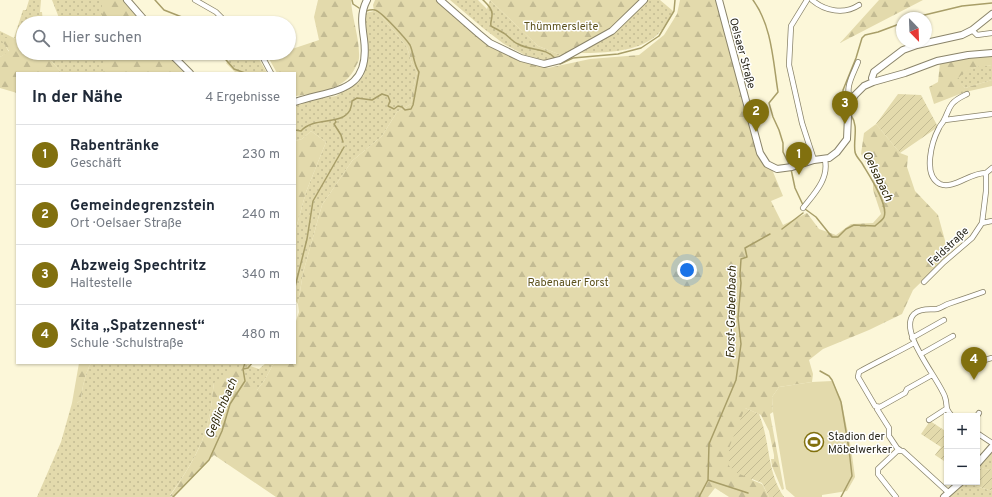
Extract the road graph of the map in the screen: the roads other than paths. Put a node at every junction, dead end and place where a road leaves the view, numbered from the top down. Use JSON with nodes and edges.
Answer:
{"nodes":[{"id":1,"x":127,"y":0,"type":"edge"},
{"id":2,"x":195,"y":0,"type":"edge"},
{"id":3,"x":367,"y":0,"type":"edge"},
{"id":4,"x":440,"y":0,"type":"edge"},
{"id":5,"x":644,"y":0,"type":"edge"},
{"id":6,"x":718,"y":0,"type":"edge"},
{"id":7,"x":807,"y":0,"type":"edge"},
{"id":8,"x":812,"y":0,"type":"edge"},
{"id":9,"x":859,"y":5,"type":"dead end"},
{"id":10,"x":992,"y":14,"type":"edge"},
{"id":11,"x":141,"y":16,"type":"edge"},
{"id":12,"x":220,"y":16,"type":"edge"},
{"id":13,"x":972,"y":30,"type":"junction"},
{"id":14,"x":992,"y":33,"type":"edge"},
{"id":15,"x":992,"y":53,"type":"edge"},
{"id":16,"x":177,"y":60,"type":"edge"},
{"id":17,"x":263,"y":60,"type":"edge"},
{"id":18,"x":858,"y":62,"type":"dead end"},
{"id":19,"x":189,"y":72,"type":"edge"},
{"id":20,"x":270,"y":72,"type":"edge"},
{"id":21,"x":873,"y":82,"type":"junction"},
{"id":22,"x":967,"y":94,"type":"dead end"},
{"id":23,"x":296,"y":101,"type":"edge"},
{"id":24,"x":851,"y":101,"type":"junction"},
{"id":25,"x":992,"y":114,"type":"edge"},
{"id":26,"x":944,"y":120,"type":"junction"},
{"id":27,"x":814,"y":160,"type":"junction"},
{"id":28,"x":825,"y":160,"type":"junction"},
{"id":29,"x":992,"y":168,"type":"edge"},
{"id":30,"x":986,"y":173,"type":"junction"},
{"id":31,"x":804,"y":207,"type":"dead end"},
{"id":32,"x":992,"y":222,"type":"edge"},
{"id":33,"x":982,"y":223,"type":"junction"},
{"id":34,"x":924,"y":282,"type":"dead end"},
{"id":35,"x":983,"y":292,"type":"dead end"},
{"id":36,"x":944,"y":320,"type":"dead end"},
{"id":37,"x":953,"y":336,"type":"dead end"},
{"id":38,"x":913,"y":341,"type":"junction"},
{"id":39,"x":921,"y":354,"type":"junction"},
{"id":40,"x":992,"y":358,"type":"edge"},
{"id":41,"x":974,"y":363,"type":"dead end"},
{"id":42,"x":932,"y":375,"type":"junction"},
{"id":43,"x":877,"y":409,"type":"dead end"},
{"id":44,"x":946,"y":409,"type":"junction"},
{"id":45,"x":949,"y":413,"type":"edge"},
{"id":46,"x":929,"y":420,"type":"dead end"},
{"id":47,"x":980,"y":435,"type":"edge"},
{"id":48,"x":992,"y":443,"type":"edge"},
{"id":49,"x":992,"y":448,"type":"edge"},
{"id":50,"x":900,"y":450,"type":"junction"},
{"id":51,"x":980,"y":461,"type":"edge"},
{"id":52,"x":958,"y":485,"type":"edge"},
{"id":53,"x":947,"y":495,"type":"edge"},
{"id":54,"x":896,"y":497,"type":"edge"}],
"edges":[{"from":1,"to":11,"type":"main road"},
{"from":2,"to":12,"type":"street"},
{"from":3,"to":23,"type":"main road"},
{"from":4,"to":5,"type":"main road"},
{"from":6,"to":27,"type":"main road","name":"Oelsaer Straße"},
{"from":7,"to":27,"type":"street"},
{"from":8,"to":9,"type":"street"},
{"from":10,"to":13,"type":"main road"},
{"from":13,"to":14,"type":"street"},
{"from":13,"to":21,"type":"main road"},
{"from":15,"to":21,"type":"main road"},
{"from":16,"to":19,"type":"main road"},
{"from":17,"to":20,"type":"street"},
{"from":18,"to":24,"type":"street"},
{"from":21,"to":24,"type":"main road"},
{"from":22,"to":26,"type":"street"},
{"from":24,"to":28,"type":"main road"},
{"from":25,"to":26,"type":"street"},
{"from":26,"to":30,"type":"street"},
{"from":27,"to":28,"type":"main road","name":"Oelsaer Straße"},
{"from":28,"to":31,"type":"street"},
{"from":29,"to":30,"type":"street"},
{"from":30,"to":33,"type":"street","name":"Feldstraße"},
{"from":32,"to":33,"type":"street"},
{"from":33,"to":34,"type":"street","name":"Feldstraße"},
{"from":35,"to":38,"type":"street"},
{"from":36,"to":38,"type":"street"},
{"from":37,"to":39,"type":"street"},
{"from":38,"to":39,"type":"street"},
{"from":38,"to":42,"type":"street"},
{"from":39,"to":42,"type":"street"},
{"from":40,"to":41,"type":"street"},
{"from":42,"to":44,"type":"street"},
{"from":43,"to":50,"type":"street"},
{"from":44,"to":45,"type":"street"},
{"from":44,"to":46,"type":"street"},
{"from":47,"to":48,"type":"street"},
{"from":49,"to":51,"type":"main road"},
{"from":50,"to":53,"type":"street"},
{"from":50,"to":54,"type":"street"},
{"from":52,"to":53,"type":"main road"}]}
